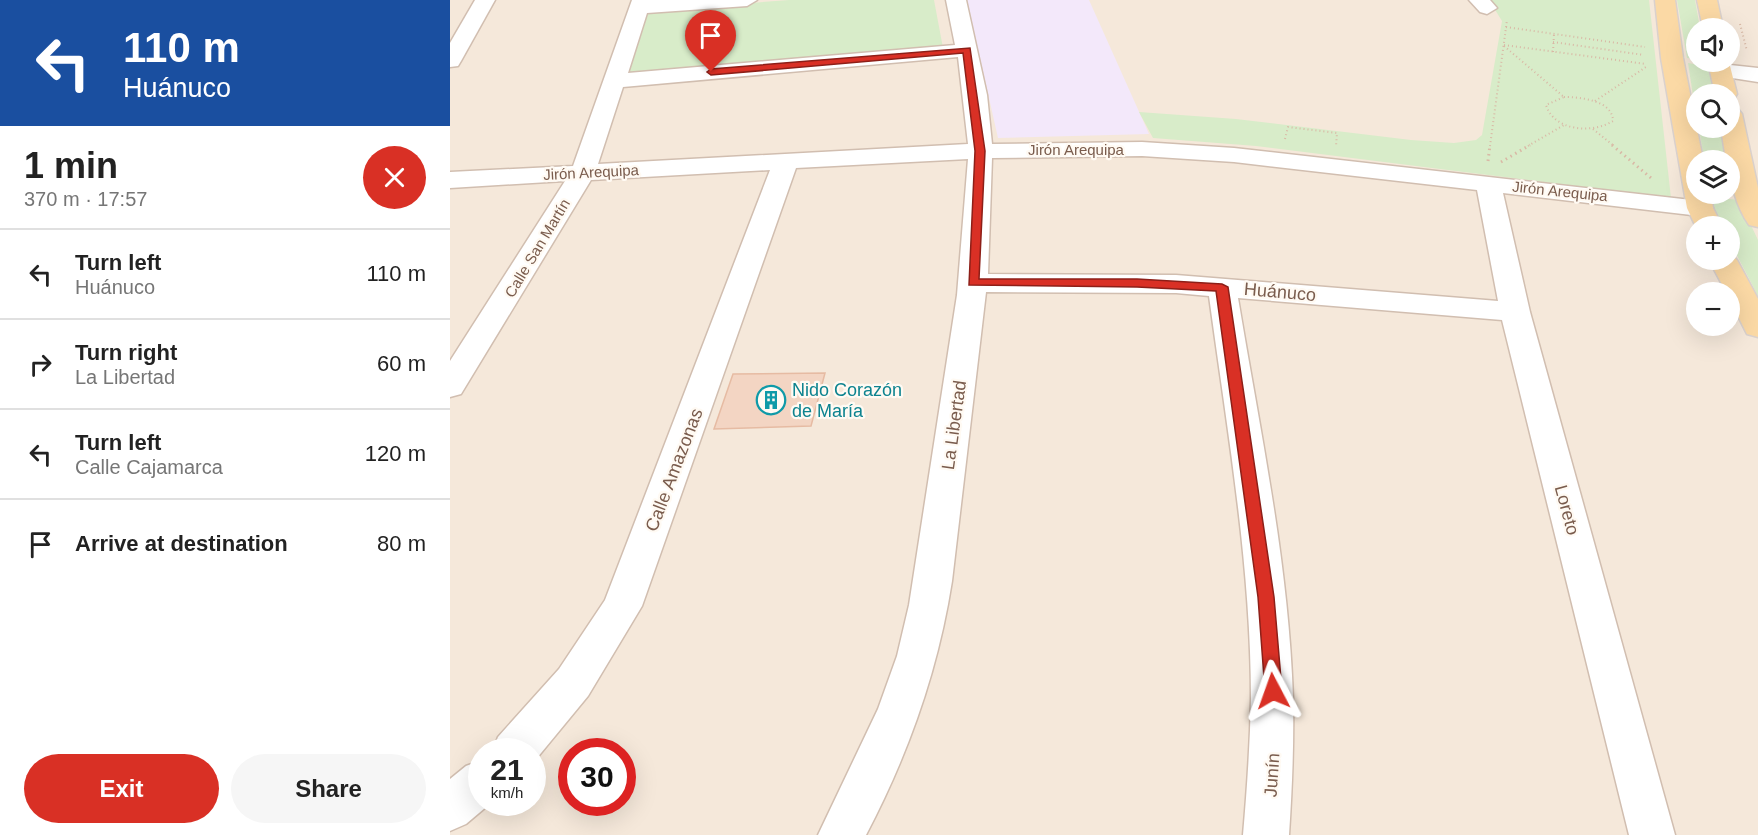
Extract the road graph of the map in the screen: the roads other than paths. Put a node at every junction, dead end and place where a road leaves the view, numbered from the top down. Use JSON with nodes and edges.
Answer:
{"nodes":[{"id":1,"x":485,"y":0,"type":"edge"},
{"id":2,"x":747,"y":0,"type":"edge"},
{"id":3,"x":956,"y":0,"type":"edge"},
{"id":4,"x":1665,"y":0,"type":"edge"},
{"id":5,"x":1707,"y":0,"type":"edge"},
{"id":6,"x":641,"y":4,"type":"edge"},
{"id":7,"x":1711,"y":18,"type":"edge"},
{"id":8,"x":967,"y":50,"type":"junction"},
{"id":9,"x":450,"y":61,"type":"edge"},
{"id":10,"x":1740,"y":71,"type":"edge"},
{"id":11,"x":1758,"y":75,"type":"edge"},
{"id":12,"x":617,"y":81,"type":"junction"},
{"id":13,"x":1735,"y":138,"type":"edge"},
{"id":14,"x":1690,"y":150,"type":"edge"},
{"id":15,"x":980,"y":151,"type":"junction"},
{"id":16,"x":785,"y":161,"type":"junction"},
{"id":17,"x":583,"y":172,"type":"junction"},
{"id":18,"x":1491,"y":172,"type":"junction"},
{"id":19,"x":450,"y":180,"type":"edge"},
{"id":20,"x":1686,"y":202,"type":"edge"},
{"id":21,"x":1758,"y":219,"type":"edge"},
{"id":22,"x":1729,"y":270,"type":"edge"},
{"id":23,"x":973,"y":282,"type":"junction"},
{"id":24,"x":1222,"y":287,"type":"junction"},
{"id":25,"x":1515,"y":312,"type":"junction"},
{"id":26,"x":1758,"y":327,"type":"edge"},
{"id":27,"x":450,"y":386,"type":"edge"},
{"id":28,"x":526,"y":738,"type":"edge"},
{"id":29,"x":468,"y":793,"type":"edge"},
{"id":30,"x":450,"y":808,"type":"edge"},
{"id":31,"x":841,"y":835,"type":"edge"},
{"id":32,"x":1266,"y":835,"type":"edge"},
{"id":33,"x":1652,"y":835,"type":"edge"}],
"edges":[{"from":1,"to":9,"type":"street"},
{"from":2,"to":6,"type":"street"},
{"from":3,"to":8,"type":"street","name":"La Libertad"},
{"from":4,"to":14,"type":"main road"},
{"from":5,"to":7,"type":"main road"},
{"from":6,"to":12,"type":"street","name":"Calle San Martín"},
{"from":8,"to":12,"type":"street"},
{"from":8,"to":15,"type":"street","name":"La Libertad"},
{"from":10,"to":11,"type":"street"},
{"from":12,"to":17,"type":"street","name":"Calle San Martín"},
{"from":13,"to":21,"type":"main road"},
{"from":15,"to":16,"type":"street","name":"Jirón Arequipa"},
{"from":15,"to":18,"type":"street","name":"Jirón Arequipa"},
{"from":15,"to":23,"type":"street","name":"La Libertad"},
{"from":16,"to":17,"type":"street","name":"Jirón Arequipa"},
{"from":16,"to":28,"type":"street","name":"Calle Amazonas"},
{"from":17,"to":19,"type":"street","name":"Jirón Arequipa"},
{"from":17,"to":27,"type":"street","name":"Calle San Martín"},
{"from":18,"to":20,"type":"street","name":"Jirón Arequipa"},
{"from":18,"to":25,"type":"street","name":"Loreto"},
{"from":22,"to":26,"type":"main road"},
{"from":23,"to":24,"type":"street","name":"Huánuco"},
{"from":23,"to":31,"type":"street","name":"La Libertad"},
{"from":24,"to":25,"type":"street","name":"Huánuco"},
{"from":24,"to":32,"type":"street","name":"Junín"},
{"from":25,"to":33,"type":"street","name":"Loreto"},
{"from":29,"to":30,"type":"street"}]}
